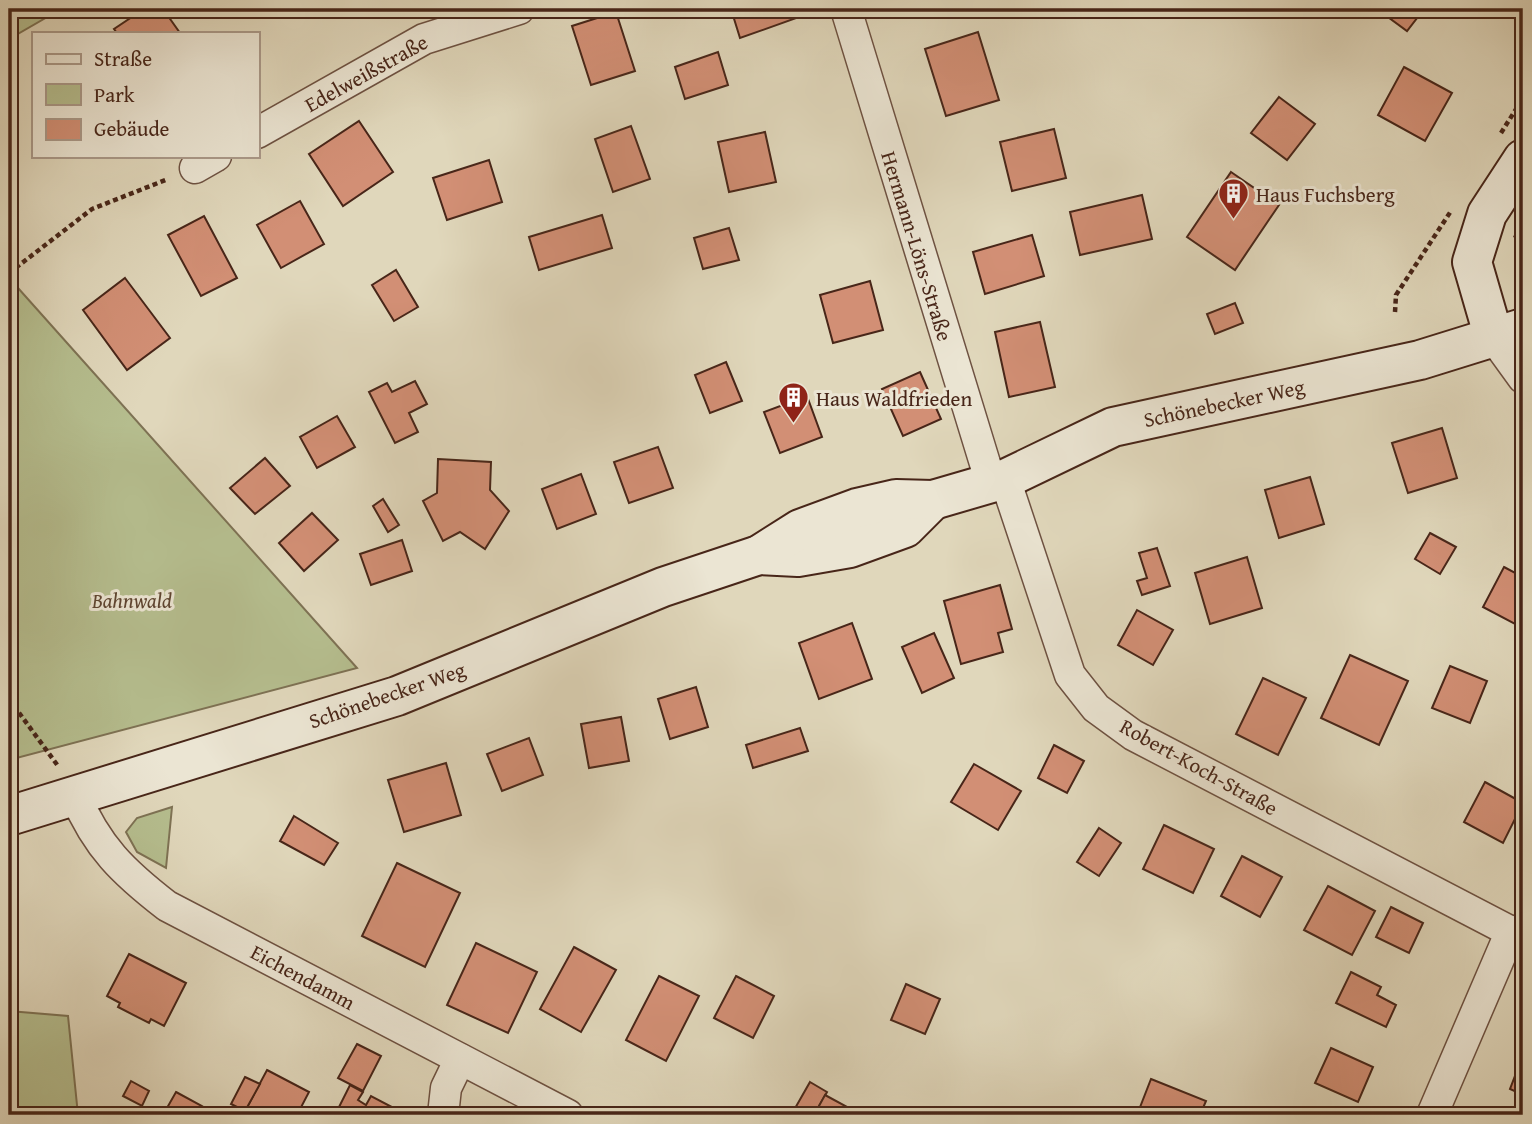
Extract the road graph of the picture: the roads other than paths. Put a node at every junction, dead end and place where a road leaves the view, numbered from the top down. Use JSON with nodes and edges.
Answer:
{"nodes":[{"id":1,"x":519,"y":9,"type":"edge"},
{"id":2,"x":846,"y":9,"type":"edge"},
{"id":3,"x":259,"y":132,"type":"edge"},
{"id":4,"x":1523,"y":159,"type":"edge"},
{"id":5,"x":1508,"y":333,"type":"edge"},
{"id":6,"x":1523,"y":378,"type":"edge"},
{"id":7,"x":998,"y":481,"type":"junction"},
{"id":8,"x":75,"y":796,"type":"junction"},
{"id":9,"x":9,"y":816,"type":"edge"},
{"id":10,"x":1517,"y":934,"type":"edge"},
{"id":11,"x":460,"y":1059,"type":"junction"},
{"id":12,"x":443,"y":1115,"type":"edge"},
{"id":13,"x":568,"y":1115,"type":"edge"},
{"id":14,"x":1432,"y":1115,"type":"edge"}],
"edges":[{"from":1,"to":3,"type":"street","name":"Edelweißstraße"},
{"from":2,"to":7,"type":"street","name":"Hermann-Löns-Straße"},
{"from":4,"to":5,"type":"street"},
{"from":5,"to":6,"type":"street"},
{"from":5,"to":7,"type":"street","name":"Schönebecker Weg"},
{"from":7,"to":8,"type":"street","name":"Schönebecker Weg"},
{"from":7,"to":10,"type":"street","name":"Robert-Koch-Straße"},
{"from":8,"to":9,"type":"street","name":"Schönebecker Weg"},
{"from":8,"to":11,"type":"street","name":"Eichendamm"},
{"from":10,"to":14,"type":"street"},
{"from":11,"to":12,"type":"street"},
{"from":11,"to":13,"type":"street","name":"Eichendamm"}]}
